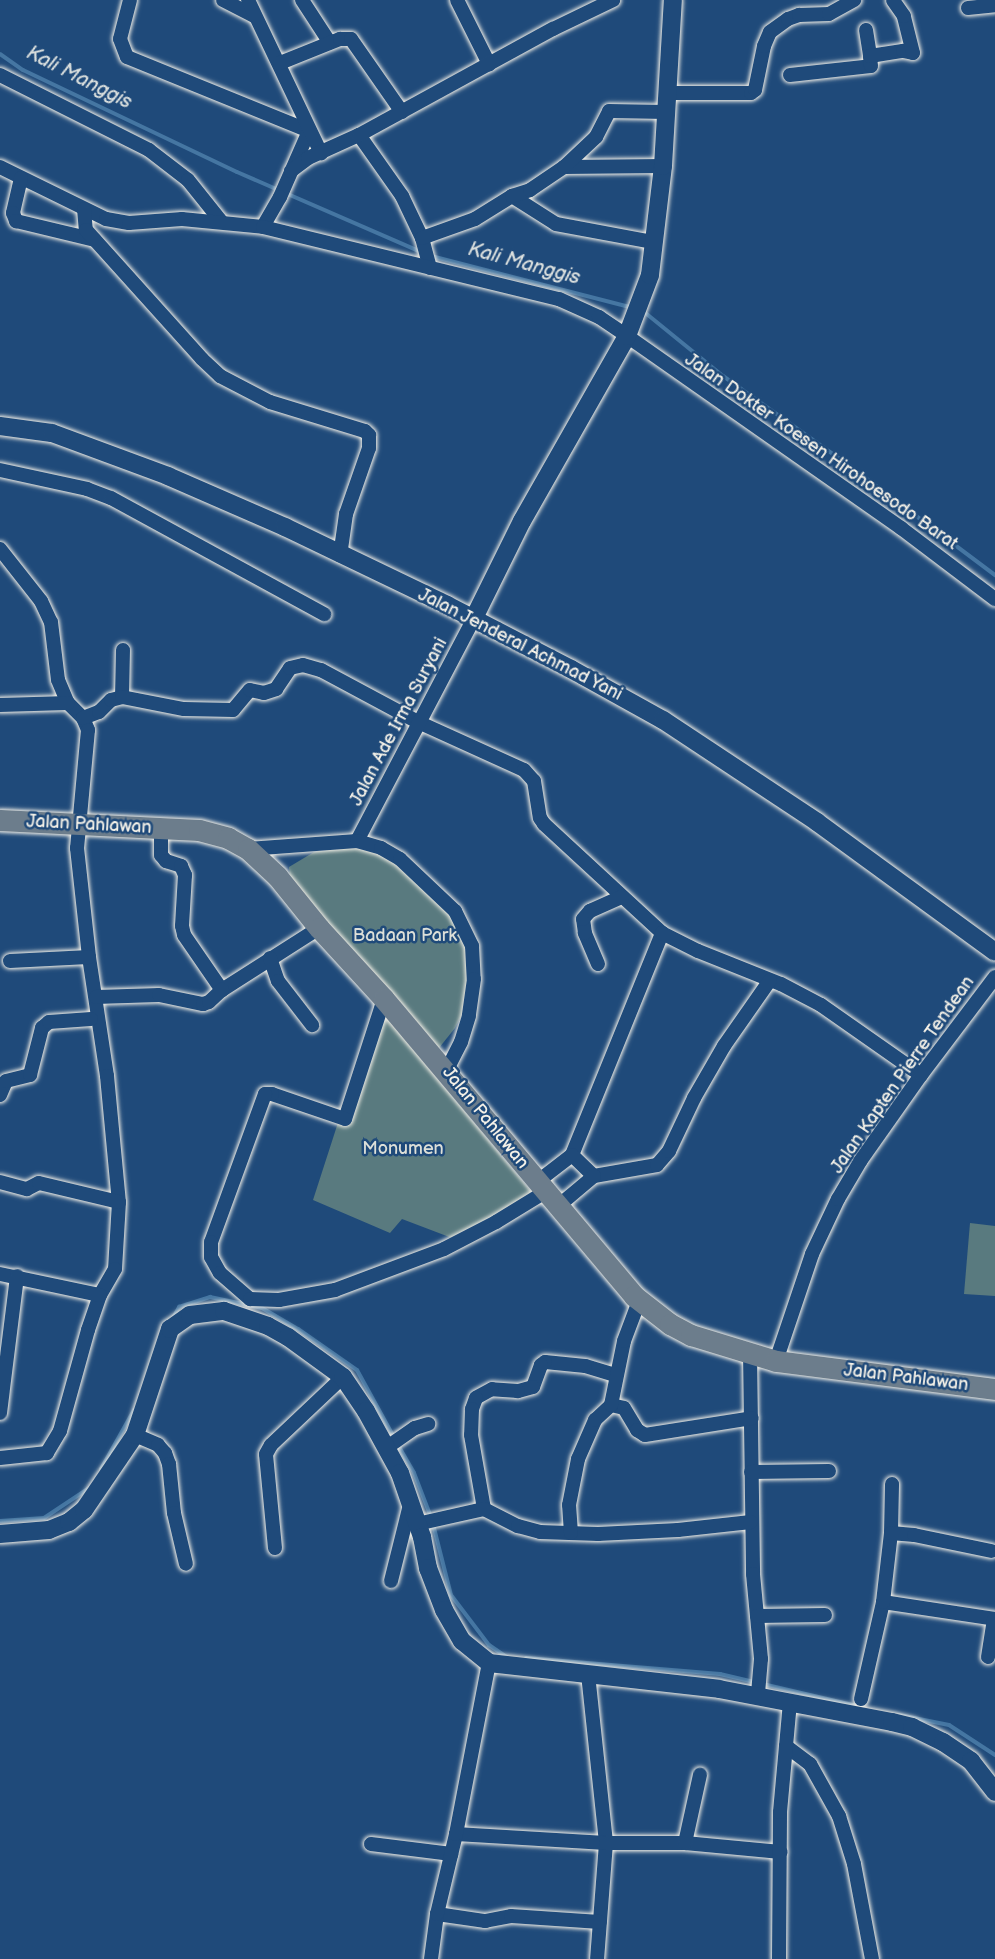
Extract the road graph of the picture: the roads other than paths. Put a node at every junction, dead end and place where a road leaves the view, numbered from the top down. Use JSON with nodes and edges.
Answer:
{"nodes":[{"id":1,"x":130,"y":0,"type":"edge"},
{"id":2,"x":223,"y":0,"type":"edge"},
{"id":3,"x":248,"y":0,"type":"edge"},
{"id":4,"x":303,"y":0,"type":"edge"},
{"id":5,"x":457,"y":0,"type":"edge"},
{"id":6,"x":613,"y":0,"type":"edge"},
{"id":7,"x":673,"y":0,"type":"edge"},
{"id":8,"x":893,"y":0,"type":"edge"},
{"id":9,"x":859,"y":2,"type":"edge"},
{"id":10,"x":995,"y":5,"type":"edge"},
{"id":11,"x":968,"y":9,"type":"dead end"},
{"id":12,"x":254,"y":16,"type":"junction"},
{"id":13,"x":866,"y":30,"type":"dead end"},
{"id":14,"x":330,"y":43,"type":"junction"},
{"id":15,"x":870,"y":56,"type":"junction"},
{"id":16,"x":280,"y":63,"type":"junction"},
{"id":17,"x":489,"y":64,"type":"junction"},
{"id":18,"x":0,"y":75,"type":"edge"},
{"id":19,"x":790,"y":75,"type":"dead end"},
{"id":20,"x":667,"y":93,"type":"junction"},
{"id":21,"x":402,"y":112,"type":"junction"},
{"id":22,"x":666,"y":112,"type":"junction"},
{"id":23,"x":309,"y":131,"type":"junction"},
{"id":24,"x":359,"y":135,"type":"junction"},
{"id":25,"x":321,"y":153,"type":"junction"},
{"id":26,"x":663,"y":166,"type":"junction"},
{"id":27,"x":0,"y":167,"type":"edge"},
{"id":28,"x":564,"y":167,"type":"junction"},
{"id":29,"x":291,"y":171,"type":"junction"},
{"id":30,"x":21,"y":177,"type":"junction"},
{"id":31,"x":512,"y":196,"type":"junction"},
{"id":32,"x":84,"y":209,"type":"junction"},
{"id":33,"x":221,"y":221,"type":"junction"},
{"id":34,"x":263,"y":227,"type":"junction"},
{"id":35,"x":94,"y":240,"type":"junction"},
{"id":36,"x":653,"y":242,"type":"junction"},
{"id":37,"x":426,"y":254,"type":"junction"},
{"id":38,"x":627,"y":336,"type":"junction"},
{"id":39,"x":0,"y":426,"type":"edge"},
{"id":40,"x":0,"y":471,"type":"edge"},
{"id":41,"x":0,"y":549,"type":"edge"},
{"id":42,"x":340,"y":556,"type":"junction"},
{"id":43,"x":995,"y":599,"type":"edge"},
{"id":44,"x":324,"y":614,"type":"dead end"},
{"id":45,"x":473,"y":620,"type":"junction"},
{"id":46,"x":123,"y":650,"type":"dead end"},
{"id":47,"x":122,"y":697,"type":"junction"},
{"id":48,"x":68,"y":703,"type":"junction"},
{"id":49,"x":0,"y":705,"type":"edge"},
{"id":50,"x":83,"y":718,"type":"junction"},
{"id":51,"x":418,"y":722,"type":"junction"},
{"id":52,"x":0,"y":820,"type":"edge"},
{"id":53,"x":78,"y":825,"type":"junction"},
{"id":54,"x":161,"y":828,"type":"junction"},
{"id":55,"x":357,"y":841,"type":"junction"},
{"id":56,"x":248,"y":849,"type":"junction"},
{"id":57,"x":622,"y":897,"type":"junction"},
{"id":58,"x":318,"y":928,"type":"junction"},
{"id":59,"x":662,"y":933,"type":"junction"},
{"id":60,"x":995,"y":952,"type":"edge"},
{"id":61,"x":89,"y":957,"type":"junction"},
{"id":62,"x":270,"y":958,"type":"junction"},
{"id":63,"x":10,"y":961,"type":"dead end"},
{"id":64,"x":598,"y":964,"type":"dead end"},
{"id":65,"x":995,"y":977,"type":"edge"},
{"id":66,"x":770,"y":980,"type":"junction"},
{"id":67,"x":222,"y":990,"type":"junction"},
{"id":68,"x":96,"y":997,"type":"junction"},
{"id":69,"x":384,"y":999,"type":"junction"},
{"id":70,"x":90,"y":1019,"type":"dead end"},
{"id":71,"x":312,"y":1025,"type":"dead end"},
{"id":72,"x":446,"y":1071,"type":"junction"},
{"id":73,"x":921,"y":1075,"type":"junction"},
{"id":74,"x":0,"y":1095,"type":"edge"},
{"id":75,"x":572,"y":1155,"type":"junction"},
{"id":76,"x":594,"y":1176,"type":"junction"},
{"id":77,"x":0,"y":1182,"type":"edge"},
{"id":78,"x":547,"y":1194,"type":"junction"},
{"id":79,"x":119,"y":1202,"type":"junction"},
{"id":80,"x":0,"y":1274,"type":"edge"},
{"id":81,"x":17,"y":1276,"type":"junction"},
{"id":82,"x":100,"y":1295,"type":"junction"},
{"id":83,"x":639,"y":1301,"type":"junction"},
{"id":84,"x":251,"y":1305,"type":"junction"},
{"id":85,"x":750,"y":1353,"type":"junction"},
{"id":86,"x":776,"y":1361,"type":"junction"},
{"id":87,"x":615,"y":1375,"type":"junction"},
{"id":88,"x":343,"y":1377,"type":"junction"},
{"id":89,"x":995,"y":1389,"type":"edge"},
{"id":90,"x":611,"y":1405,"type":"junction"},
{"id":91,"x":0,"y":1413,"type":"edge"},
{"id":92,"x":752,"y":1418,"type":"junction"},
{"id":93,"x":428,"y":1424,"type":"dead end"},
{"id":94,"x":135,"y":1436,"type":"junction"},
{"id":95,"x":388,"y":1447,"type":"junction"},
{"id":96,"x":0,"y":1458,"type":"edge"},
{"id":97,"x":829,"y":1471,"type":"dead end"},
{"id":98,"x":751,"y":1472,"type":"junction"},
{"id":99,"x":892,"y":1484,"type":"dead end"},
{"id":100,"x":410,"y":1505,"type":"junction"},
{"id":101,"x":484,"y":1509,"type":"junction"},
{"id":102,"x":425,"y":1522,"type":"junction"},
{"id":103,"x":751,"y":1522,"type":"junction"},
{"id":104,"x":571,"y":1533,"type":"junction"},
{"id":105,"x":891,"y":1533,"type":"junction"},
{"id":106,"x":0,"y":1534,"type":"edge"},
{"id":107,"x":275,"y":1548,"type":"dead end"},
{"id":108,"x":991,"y":1551,"type":"dead end"},
{"id":109,"x":186,"y":1564,"type":"dead end"},
{"id":110,"x":391,"y":1581,"type":"dead end"},
{"id":111,"x":883,"y":1602,"type":"junction"},
{"id":112,"x":825,"y":1615,"type":"dead end"},
{"id":113,"x":757,"y":1616,"type":"junction"},
{"id":114,"x":994,"y":1619,"type":"edge"},
{"id":115,"x":988,"y":1657,"type":"dead end"},
{"id":116,"x":489,"y":1663,"type":"junction"},
{"id":117,"x":588,"y":1674,"type":"junction"},
{"id":118,"x":758,"y":1694,"type":"junction"},
{"id":119,"x":861,"y":1699,"type":"dead end"},
{"id":120,"x":790,"y":1703,"type":"junction"},
{"id":121,"x":786,"y":1746,"type":"junction"},
{"id":122,"x":700,"y":1775,"type":"dead end"},
{"id":123,"x":995,"y":1792,"type":"edge"},
{"id":124,"x":456,"y":1834,"type":"junction"},
{"id":125,"x":606,"y":1842,"type":"junction"},
{"id":126,"x":685,"y":1843,"type":"junction"},
{"id":127,"x":371,"y":1844,"type":"dead end"},
{"id":128,"x":781,"y":1852,"type":"junction"},
{"id":129,"x":451,"y":1854,"type":"junction"},
{"id":130,"x":437,"y":1914,"type":"junction"},
{"id":131,"x":600,"y":1922,"type":"junction"},
{"id":132,"x":430,"y":1959,"type":"edge"},
{"id":133,"x":597,"y":1959,"type":"edge"},
{"id":134,"x":779,"y":1959,"type":"edge"},
{"id":135,"x":872,"y":1959,"type":"edge"}],
"edges":[{"from":1,"to":23,"type":"street"},
{"from":2,"to":12,"type":"street"},
{"from":3,"to":12,"type":"street"},
{"from":4,"to":14,"type":"street"},
{"from":5,"to":17,"type":"street"},
{"from":6,"to":17,"type":"street"},
{"from":7,"to":20,"type":"main road"},
{"from":8,"to":15,"type":"street"},
{"from":9,"to":20,"type":"street"},
{"from":10,"to":11,"type":"street"},
{"from":12,"to":16,"type":"street"},
{"from":13,"to":15,"type":"street"},
{"from":14,"to":16,"type":"street"},
{"from":14,"to":21,"type":"street"},
{"from":15,"to":19,"type":"street"},
{"from":16,"to":23,"type":"street"},
{"from":17,"to":21,"type":"street"},
{"from":18,"to":33,"type":"street"},
{"from":20,"to":22,"type":"main road"},
{"from":21,"to":24,"type":"street"},
{"from":22,"to":26,"type":"main road"},
{"from":22,"to":28,"type":"street"},
{"from":23,"to":25,"type":"street"},
{"from":23,"to":29,"type":"street"},
{"from":24,"to":25,"type":"street"},
{"from":24,"to":37,"type":"street"},
{"from":25,"to":29,"type":"street"},
{"from":26,"to":28,"type":"street"},
{"from":26,"to":36,"type":"main road"},
{"from":27,"to":30,"type":"street","name":"Jalan Dokter Koesen Hirohoesodo Barat"},
{"from":28,"to":31,"type":"street"},
{"from":29,"to":34,"type":"street"},
{"from":30,"to":32,"type":"street","name":"Jalan Dokter Koesen Hirohoesodo Barat"},
{"from":30,"to":35,"type":"street"},
{"from":31,"to":36,"type":"street"},
{"from":31,"to":37,"type":"street"},
{"from":32,"to":33,"type":"street","name":"Jalan Dokter Koesen Hirohoesodo Barat"},
{"from":32,"to":35,"type":"street"},
{"from":33,"to":34,"type":"street","name":"Jalan Dokter Koesen Hirohoesodo Barat"},
{"from":34,"to":37,"type":"street","name":"Jalan Dokter Koesen Hirohoesodo Barat"},
{"from":35,"to":42,"type":"street"},
{"from":36,"to":38,"type":"main road"},
{"from":37,"to":38,"type":"street","name":"Jalan Dokter Koesen Hirohoesodo Barat"},
{"from":38,"to":43,"type":"street","name":"Jalan Dokter Koesen Hirohoesodo Barat"},
{"from":38,"to":45,"type":"main road"},
{"from":39,"to":42,"type":"main road","name":"Jalan Jenderal Achmad Yani"},
{"from":40,"to":44,"type":"street"},
{"from":41,"to":48,"type":"street"},
{"from":42,"to":45,"type":"main road","name":"Jalan Jenderal Achmad Yani"},
{"from":45,"to":51,"type":"street","name":"Jalan Ade Irma Suryani"},
{"from":45,"to":60,"type":"main road","name":"Jalan Jenderal Achmad Yani"},
{"from":46,"to":47,"type":"street"},
{"from":47,"to":50,"type":"street"},
{"from":47,"to":51,"type":"street"},
{"from":48,"to":49,"type":"street"},
{"from":48,"to":50,"type":"street"},
{"from":50,"to":53,"type":"street"},
{"from":51,"to":55,"type":"street","name":"Jalan Ade Irma Suryani"},
{"from":51,"to":57,"type":"street"},
{"from":52,"to":53,"type":"main road","name":"Jalan Pahlawan"},
{"from":53,"to":54,"type":"main road","name":"Jalan Pahlawan"},
{"from":53,"to":61,"type":"street"},
{"from":54,"to":56,"type":"main road","name":"Jalan Pahlawan"},
{"from":54,"to":67,"type":"street"},
{"from":55,"to":56,"type":"street"},
{"from":55,"to":72,"type":"street"},
{"from":56,"to":58,"type":"main road","name":"Jalan Pahlawan"},
{"from":57,"to":59,"type":"street"},
{"from":57,"to":64,"type":"street"},
{"from":58,"to":62,"type":"street"},
{"from":58,"to":69,"type":"main road","name":"Jalan Pahlawan"},
{"from":59,"to":66,"type":"street"},
{"from":59,"to":75,"type":"street"},
{"from":61,"to":63,"type":"street"},
{"from":61,"to":68,"type":"street"},
{"from":62,"to":67,"type":"street"},
{"from":62,"to":71,"type":"street"},
{"from":65,"to":73,"type":"street","name":"Jalan Kapten Pierre Tendean"},
{"from":66,"to":73,"type":"street"},
{"from":66,"to":76,"type":"street"},
{"from":67,"to":68,"type":"street"},
{"from":68,"to":79,"type":"street"},
{"from":69,"to":72,"type":"main road","name":"Jalan Pahlawan"},
{"from":69,"to":84,"type":"street"},
{"from":70,"to":74,"type":"street"},
{"from":72,"to":78,"type":"main road","name":"Jalan Pahlawan"},
{"from":73,"to":86,"type":"street","name":"Jalan Kapten Pierre Tendean"},
{"from":75,"to":76,"type":"street"},
{"from":75,"to":78,"type":"street"},
{"from":76,"to":78,"type":"street"},
{"from":77,"to":79,"type":"street"},
{"from":78,"to":83,"type":"main road","name":"Jalan Pahlawan"},
{"from":78,"to":84,"type":"street"},
{"from":79,"to":82,"type":"street"},
{"from":80,"to":81,"type":"street"},
{"from":81,"to":82,"type":"street"},
{"from":81,"to":91,"type":"street"},
{"from":82,"to":96,"type":"street"},
{"from":83,"to":85,"type":"main road","name":"Jalan Pahlawan"},
{"from":83,"to":87,"type":"street"},
{"from":84,"to":88,"type":"main road"},
{"from":84,"to":94,"type":"main road"},
{"from":85,"to":86,"type":"main road","name":"Jalan Pahlawan"},
{"from":85,"to":92,"type":"street"},
{"from":86,"to":89,"type":"main road","name":"Jalan Pahlawan"},
{"from":87,"to":90,"type":"street"},
{"from":87,"to":101,"type":"street"},
{"from":88,"to":95,"type":"main road"},
{"from":88,"to":107,"type":"street"},
{"from":90,"to":92,"type":"street"},
{"from":90,"to":104,"type":"street"},
{"from":92,"to":98,"type":"street"},
{"from":93,"to":95,"type":"street"},
{"from":94,"to":106,"type":"main road"},
{"from":94,"to":109,"type":"street"},
{"from":95,"to":100,"type":"main road"},
{"from":97,"to":98,"type":"street"},
{"from":98,"to":103,"type":"street"},
{"from":99,"to":105,"type":"street"},
{"from":100,"to":102,"type":"main road"},
{"from":100,"to":110,"type":"street"},
{"from":101,"to":102,"type":"street"},
{"from":101,"to":104,"type":"street"},
{"from":102,"to":116,"type":"main road"},
{"from":103,"to":104,"type":"street"},
{"from":103,"to":113,"type":"street"},
{"from":105,"to":108,"type":"street"},
{"from":105,"to":111,"type":"street"},
{"from":111,"to":114,"type":"street"},
{"from":111,"to":119,"type":"street"},
{"from":112,"to":113,"type":"street"},
{"from":113,"to":118,"type":"street"},
{"from":114,"to":115,"type":"street"},
{"from":116,"to":117,"type":"main road"},
{"from":116,"to":124,"type":"street"},
{"from":117,"to":118,"type":"main road"},
{"from":117,"to":125,"type":"street"},
{"from":118,"to":120,"type":"main road"},
{"from":120,"to":121,"type":"street"},
{"from":120,"to":123,"type":"main road"},
{"from":121,"to":128,"type":"street"},
{"from":121,"to":135,"type":"street"},
{"from":122,"to":126,"type":"street"},
{"from":124,"to":125,"type":"street"},
{"from":124,"to":129,"type":"street"},
{"from":125,"to":126,"type":"street"},
{"from":125,"to":131,"type":"street"},
{"from":126,"to":128,"type":"street"},
{"from":127,"to":129,"type":"street"},
{"from":128,"to":134,"type":"street"},
{"from":129,"to":130,"type":"street"},
{"from":130,"to":131,"type":"street"},
{"from":130,"to":132,"type":"street"},
{"from":131,"to":133,"type":"street"}]}
